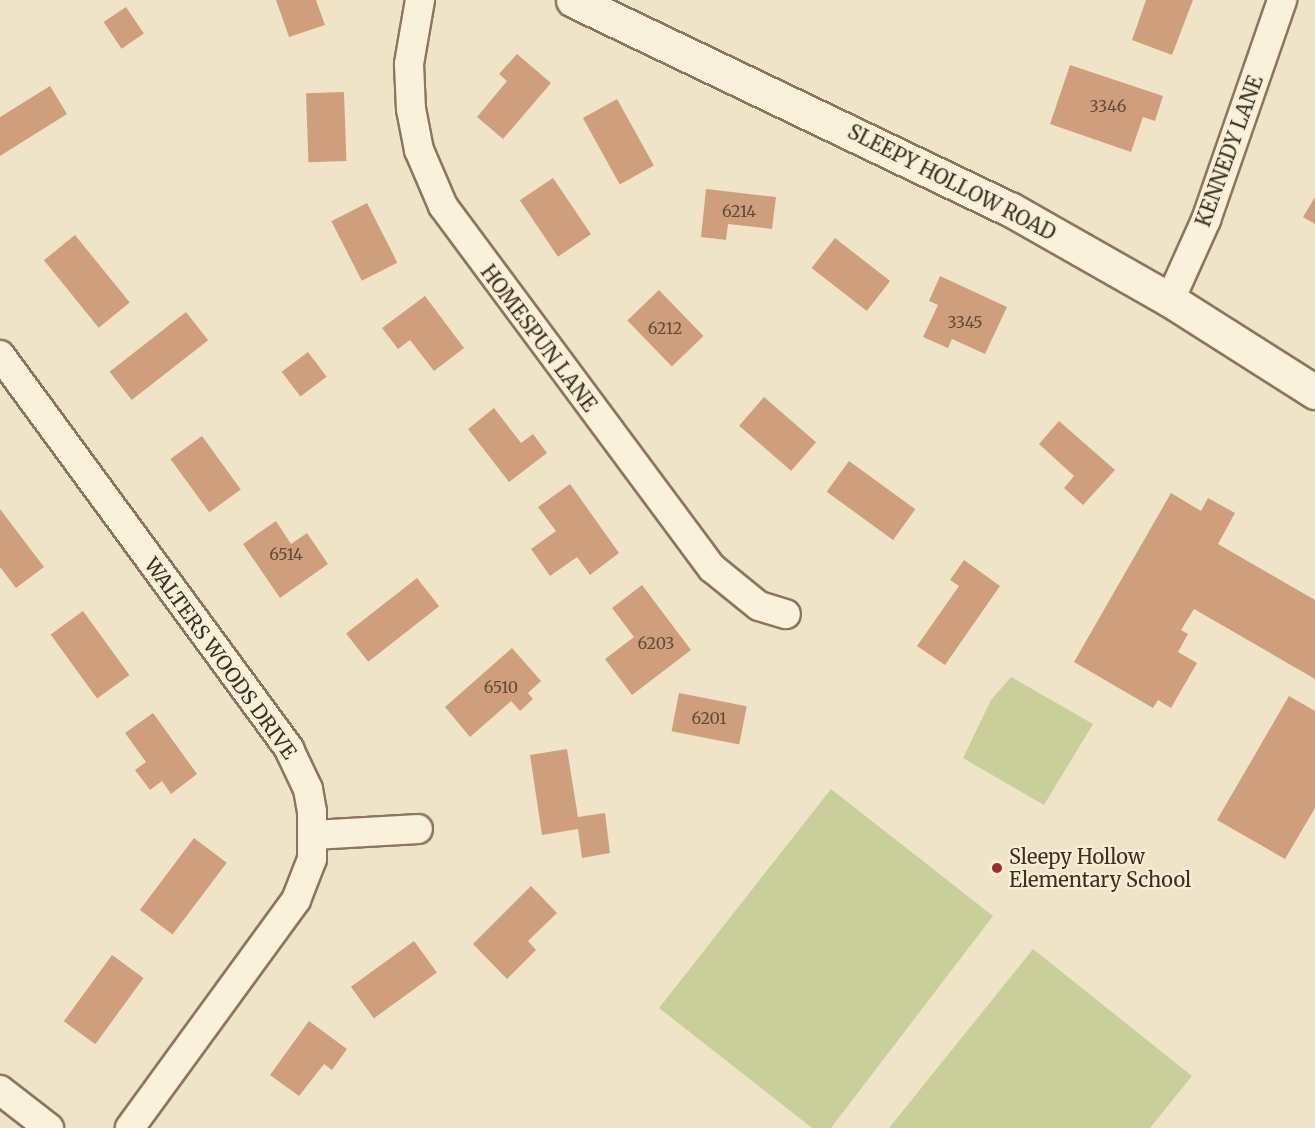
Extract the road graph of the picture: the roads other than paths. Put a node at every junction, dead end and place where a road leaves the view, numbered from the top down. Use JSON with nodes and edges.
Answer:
{"nodes":[{"id":1,"x":420,"y":0,"type":"edge"},
{"id":2,"x":573,"y":0,"type":"edge"},
{"id":3,"x":1282,"y":0,"type":"edge"},
{"id":4,"x":1170,"y":300,"type":"junction"},
{"id":5,"x":0,"y":355,"type":"edge"},
{"id":6,"x":1315,"y":392,"type":"edge"},
{"id":7,"x":786,"y":614,"type":"dead end"},
{"id":8,"x":418,"y":829,"type":"dead end"},
{"id":9,"x":314,"y":835,"type":"junction"},
{"id":10,"x":0,"y":1090,"type":"edge"},
{"id":11,"x":49,"y":1128,"type":"edge"},
{"id":12,"x":130,"y":1128,"type":"edge"}],
"edges":[{"from":1,"to":7,"type":"street","name":"HOMESPUN LANE"},
{"from":2,"to":4,"type":"main road","name":"SLEEPY HOLLOW ROAD"},
{"from":3,"to":4,"type":"street","name":"KENNEDY LANE"},
{"from":4,"to":6,"type":"main road","name":"SLEEPY HOLLOW ROAD"},
{"from":5,"to":9,"type":"street","name":"WALTERS WOODS DRIVE"},
{"from":8,"to":9,"type":"street"},
{"from":9,"to":12,"type":"street","name":"WALTERS WOODS DRIVE"},
{"from":10,"to":11,"type":"street"}]}
